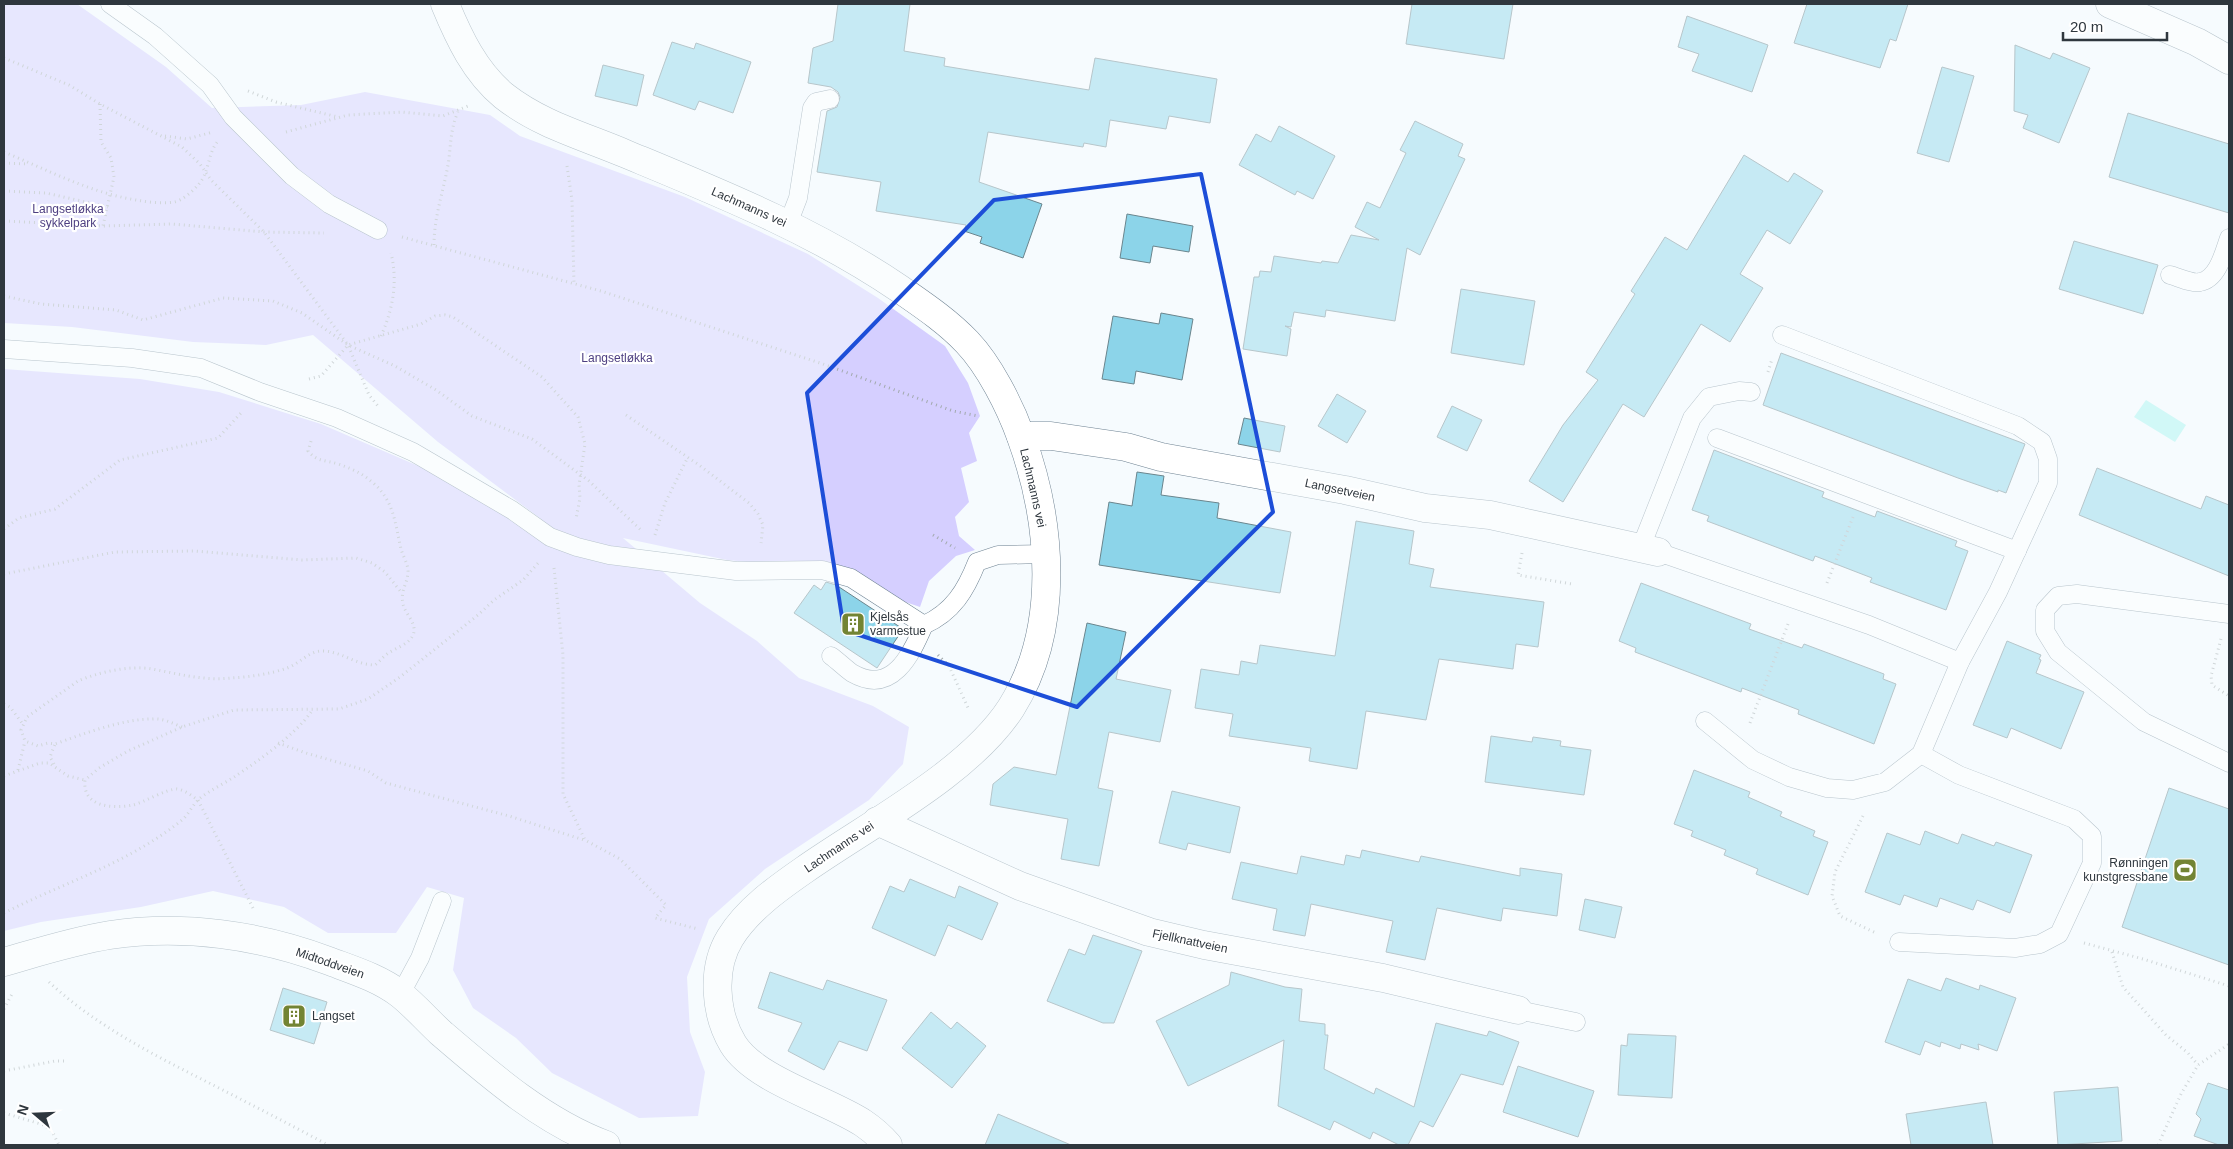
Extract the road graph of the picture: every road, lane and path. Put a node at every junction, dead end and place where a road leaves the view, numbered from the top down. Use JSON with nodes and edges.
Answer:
{"nodes":[{"id":1,"x":110,"y":4,"type":"edge"},
{"id":2,"x":445,"y":4,"type":"edge"},
{"id":3,"x":2110,"y":4,"type":"edge"},
{"id":4,"x":4,"y":58,"type":"edge"},
{"id":5,"x":2229,"y":60,"type":"edge"},
{"id":6,"x":210,"y":85,"type":"junction"},
{"id":7,"x":830,"y":99,"type":"dead end"},
{"id":8,"x":100,"y":104,"type":"junction"},
{"id":9,"x":473,"y":104,"type":"dead end"},
{"id":10,"x":459,"y":111,"type":"junction"},
{"id":11,"x":338,"y":117,"type":"junction"},
{"id":12,"x":558,"y":128,"type":"junction"},
{"id":13,"x":213,"y":132,"type":"dead end"},
{"id":14,"x":163,"y":136,"type":"junction"},
{"id":15,"x":220,"y":138,"type":"dead end"},
{"id":16,"x":258,"y":140,"type":"junction"},
{"id":17,"x":4,"y":152,"type":"edge"},
{"id":18,"x":4,"y":163,"type":"edge"},
{"id":19,"x":31,"y":164,"type":"junction"},
{"id":20,"x":206,"y":173,"type":"junction"},
{"id":21,"x":4,"y":191,"type":"edge"},
{"id":22,"x":110,"y":196,"type":"junction"},
{"id":23,"x":108,"y":207,"type":"junction"},
{"id":24,"x":4,"y":221,"type":"edge"},
{"id":25,"x":788,"y":224,"type":"junction"},
{"id":26,"x":103,"y":226,"type":"junction"},
{"id":27,"x":378,"y":230,"type":"junction"},
{"id":28,"x":264,"y":232,"type":"junction"},
{"id":29,"x":297,"y":234,"type":"dead end"},
{"id":30,"x":2229,"y":238,"type":"edge"},
{"id":31,"x":434,"y":245,"type":"junction"},
{"id":32,"x":2170,"y":275,"type":"dead end"},
{"id":33,"x":574,"y":284,"type":"junction"},
{"id":34,"x":4,"y":296,"type":"edge"},
{"id":35,"x":1782,"y":335,"type":"dead end"},
{"id":36,"x":381,"y":337,"type":"junction"},
{"id":37,"x":348,"y":345,"type":"junction"},
{"id":38,"x":4,"y":349,"type":"edge"},
{"id":39,"x":260,"y":392,"type":"junction"},
{"id":40,"x":1751,"y":392,"type":"dead end"},
{"id":41,"x":380,"y":409,"type":"dead end"},
{"id":42,"x":326,"y":414,"type":"junction"},
{"id":43,"x":626,"y":416,"type":"dead end"},
{"id":44,"x":1021,"y":436,"type":"junction"},
{"id":45,"x":1718,"y":438,"type":"dead end"},
{"id":46,"x":688,"y":457,"type":"junction"},
{"id":47,"x":582,"y":477,"type":"junction"},
{"id":48,"x":1863,"y":492,"type":"junction"},
{"id":49,"x":4,"y":529,"type":"edge"},
{"id":50,"x":550,"y":537,"type":"junction"},
{"id":51,"x":652,"y":541,"type":"junction"},
{"id":52,"x":570,"y":544,"type":"junction"},
{"id":53,"x":1650,"y":550,"type":"junction"},
{"id":54,"x":1522,"y":551,"type":"dead end"},
{"id":55,"x":2017,"y":551,"type":"junction"},
{"id":56,"x":1046,"y":554,"type":"junction"},
{"id":57,"x":645,"y":560,"type":"junction"},
{"id":58,"x":736,"y":571,"type":"junction"},
{"id":59,"x":4,"y":574,"type":"edge"},
{"id":60,"x":1572,"y":584,"type":"dead end"},
{"id":61,"x":401,"y":592,"type":"junction"},
{"id":62,"x":1796,"y":599,"type":"junction"},
{"id":63,"x":1818,"y":607,"type":"junction"},
{"id":64,"x":2228,"y":614,"type":"edge"},
{"id":65,"x":924,"y":625,"type":"junction"},
{"id":66,"x":831,"y":656,"type":"dead end"},
{"id":67,"x":1960,"y":662,"type":"junction"},
{"id":68,"x":2229,"y":696,"type":"edge"},
{"id":69,"x":4,"y":704,"type":"edge"},
{"id":70,"x":312,"y":711,"type":"junction"},
{"id":71,"x":1705,"y":721,"type":"dead end"},
{"id":72,"x":22,"y":723,"type":"junction"},
{"id":73,"x":182,"y":727,"type":"junction"},
{"id":74,"x":26,"y":741,"type":"junction"},
{"id":75,"x":278,"y":743,"type":"junction"},
{"id":76,"x":54,"y":744,"type":"junction"},
{"id":77,"x":980,"y":744,"type":"junction"},
{"id":78,"x":1740,"y":749,"type":"junction"},
{"id":79,"x":1921,"y":754,"type":"junction"},
{"id":80,"x":2229,"y":763,"type":"edge"},
{"id":81,"x":55,"y":765,"type":"junction"},
{"id":82,"x":18,"y":770,"type":"junction"},
{"id":83,"x":4,"y":776,"type":"edge"},
{"id":84,"x":85,"y":780,"type":"junction"},
{"id":85,"x":1856,"y":790,"type":"junction"},
{"id":86,"x":198,"y":800,"type":"junction"},
{"id":87,"x":877,"y":821,"type":"junction"},
{"id":88,"x":585,"y":840,"type":"junction"},
{"id":89,"x":442,"y":901,"type":"dead end"},
{"id":90,"x":4,"y":913,"type":"edge"},
{"id":91,"x":730,"y":938,"type":"junction"},
{"id":92,"x":260,"y":942,"type":"junction"},
{"id":93,"x":1899,"y":942,"type":"joint"},
{"id":94,"x":2079,"y":942,"type":"dead end"},
{"id":95,"x":2111,"y":951,"type":"junction"},
{"id":96,"x":13,"y":959,"type":"edge"},
{"id":97,"x":2229,"y":986,"type":"edge"},
{"id":98,"x":400,"y":995,"type":"junction"},
{"id":99,"x":1518,"y":1010,"type":"joint"},
{"id":100,"x":1576,"y":1022,"type":"dead end"},
{"id":101,"x":2229,"y":1044,"type":"edge"},
{"id":102,"x":64,"y":1062,"type":"dead end"},
{"id":103,"x":2198,"y":1065,"type":"junction"},
{"id":104,"x":4,"y":1071,"type":"edge"},
{"id":105,"x":4,"y":1113,"type":"edge"},
{"id":106,"x":59,"y":1145,"type":"edge"},
{"id":107,"x":328,"y":1145,"type":"edge"},
{"id":108,"x":606,"y":1145,"type":"edge"},
{"id":109,"x":888,"y":1145,"type":"edge"},
{"id":110,"x":2158,"y":1145,"type":"edge"}],
"edges":[{"from":1,"to":6,"type":"lane"},
{"from":2,"to":12,"type":"street","name":"Lachmanns vei"},
{"from":3,"to":5,"type":"street"},
{"from":4,"to":8,"type":"path"},
{"from":6,"to":11,"type":"path"},
{"from":6,"to":16,"type":"lane"},
{"from":7,"to":25,"type":"lane"},
{"from":8,"to":14,"type":"path"},
{"from":8,"to":22,"type":"path"},
{"from":9,"to":10,"type":"path"},
{"from":10,"to":11,"type":"path"},
{"from":10,"to":31,"type":"path"},
{"from":11,"to":16,"type":"path"},
{"from":12,"to":25,"type":"street","name":"Lachmanns vei"},
{"from":12,"to":33,"type":"path"},
{"from":13,"to":14,"type":"path"},
{"from":14,"to":20,"type":"path"},
{"from":15,"to":20,"type":"path"},
{"from":16,"to":27,"type":"lane"},
{"from":17,"to":19,"type":"path"},
{"from":18,"to":19,"type":"path"},
{"from":19,"to":22,"type":"path"},
{"from":20,"to":22,"type":"path"},
{"from":20,"to":28,"type":"path"},
{"from":21,"to":23,"type":"path"},
{"from":22,"to":23,"type":"path"},
{"from":23,"to":26,"type":"path"},
{"from":24,"to":26,"type":"path"},
{"from":25,"to":44,"type":"street","name":"Lachmanns vei"},
{"from":26,"to":28,"type":"path"},
{"from":27,"to":31,"type":"path"},
{"from":27,"to":36,"type":"path"},
{"from":28,"to":29,"type":"path"},
{"from":28,"to":37,"type":"path"},
{"from":30,"to":32,"type":"lane"},
{"from":31,"to":33,"type":"path"},
{"from":33,"to":44,"type":"path"},
{"from":34,"to":37,"type":"path"},
{"from":35,"to":55,"type":"lane"},
{"from":36,"to":37,"type":"path"},
{"from":36,"to":47,"type":"path"},
{"from":37,"to":39,"type":"path"},
{"from":37,"to":41,"type":"path"},
{"from":37,"to":47,"type":"path"},
{"from":38,"to":39,"type":"lane"},
{"from":39,"to":42,"type":"lane"},
{"from":39,"to":49,"type":"path"},
{"from":40,"to":53,"type":"lane"},
{"from":42,"to":50,"type":"lane"},
{"from":42,"to":61,"type":"path"},
{"from":43,"to":46,"type":"path"},
{"from":44,"to":53,"type":"street","name":"Langsetveien"},
{"from":44,"to":56,"type":"street","name":"Lachmanns vei"},
{"from":45,"to":48,"type":"lane"},
{"from":46,"to":51,"type":"path"},
{"from":46,"to":58,"type":"path"},
{"from":47,"to":51,"type":"path"},
{"from":47,"to":52,"type":"path"},
{"from":48,"to":55,"type":"lane"},
{"from":48,"to":63,"type":"path"},
{"from":50,"to":52,"type":"lane"},
{"from":50,"to":70,"type":"path"},
{"from":50,"to":88,"type":"path"},
{"from":51,"to":57,"type":"path"},
{"from":52,"to":57,"type":"lane"},
{"from":53,"to":62,"type":"lane"},
{"from":54,"to":60,"type":"path"},
{"from":55,"to":67,"type":"lane"},
{"from":56,"to":65,"type":"lane"},
{"from":56,"to":77,"type":"street","name":"Lachmanns vei"},
{"from":57,"to":58,"type":"lane"},
{"from":58,"to":65,"type":"lane"},
{"from":59,"to":61,"type":"path"},
{"from":61,"to":72,"type":"path"},
{"from":62,"to":63,"type":"lane"},
{"from":62,"to":78,"type":"path"},
{"from":63,"to":67,"type":"lane"},
{"from":64,"to":68,"type":"path"},
{"from":64,"to":80,"type":"lane"},
{"from":65,"to":66,"type":"lane"},
{"from":65,"to":77,"type":"path"},
{"from":67,"to":79,"type":"lane"},
{"from":69,"to":72,"type":"path"},
{"from":70,"to":73,"type":"path"},
{"from":70,"to":75,"type":"path"},
{"from":71,"to":78,"type":"lane"},
{"from":72,"to":74,"type":"path"},
{"from":73,"to":76,"type":"path"},
{"from":73,"to":84,"type":"path"},
{"from":74,"to":76,"type":"path"},
{"from":74,"to":82,"type":"path"},
{"from":75,"to":86,"type":"path"},
{"from":75,"to":88,"type":"path"},
{"from":76,"to":81,"type":"path"},
{"from":77,"to":87,"type":"street","name":"Lachmanns vei"},
{"from":78,"to":85,"type":"lane"},
{"from":79,"to":85,"type":"lane"},
{"from":79,"to":93,"type":"lane"},
{"from":81,"to":82,"type":"path"},
{"from":81,"to":84,"type":"path"},
{"from":82,"to":83,"type":"path"},
{"from":84,"to":86,"type":"path"},
{"from":85,"to":93,"type":"path"},
{"from":86,"to":90,"type":"path"},
{"from":86,"to":92,"type":"path"},
{"from":87,"to":91,"type":"street","name":"Lachmanns vei"},
{"from":87,"to":99,"type":"street","name":"Fjellknattveien"},
{"from":88,"to":91,"type":"path"},
{"from":89,"to":98,"type":"lane"},
{"from":91,"to":109,"type":"street","name":"Lachmanns vei"},
{"from":92,"to":96,"type":"street","name":"Midtoddveien"},
{"from":92,"to":98,"type":"street","name":"Midtoddveien"},
{"from":94,"to":95,"type":"path"},
{"from":95,"to":97,"type":"path"},
{"from":95,"to":103,"type":"path"},
{"from":96,"to":107,"type":"path"},
{"from":98,"to":108,"type":"street","name":"Midtoddveien"},
{"from":99,"to":100,"type":"lane"},
{"from":101,"to":103,"type":"path"},
{"from":102,"to":104,"type":"path"},
{"from":103,"to":110,"type":"path"},
{"from":105,"to":106,"type":"path"}]}
